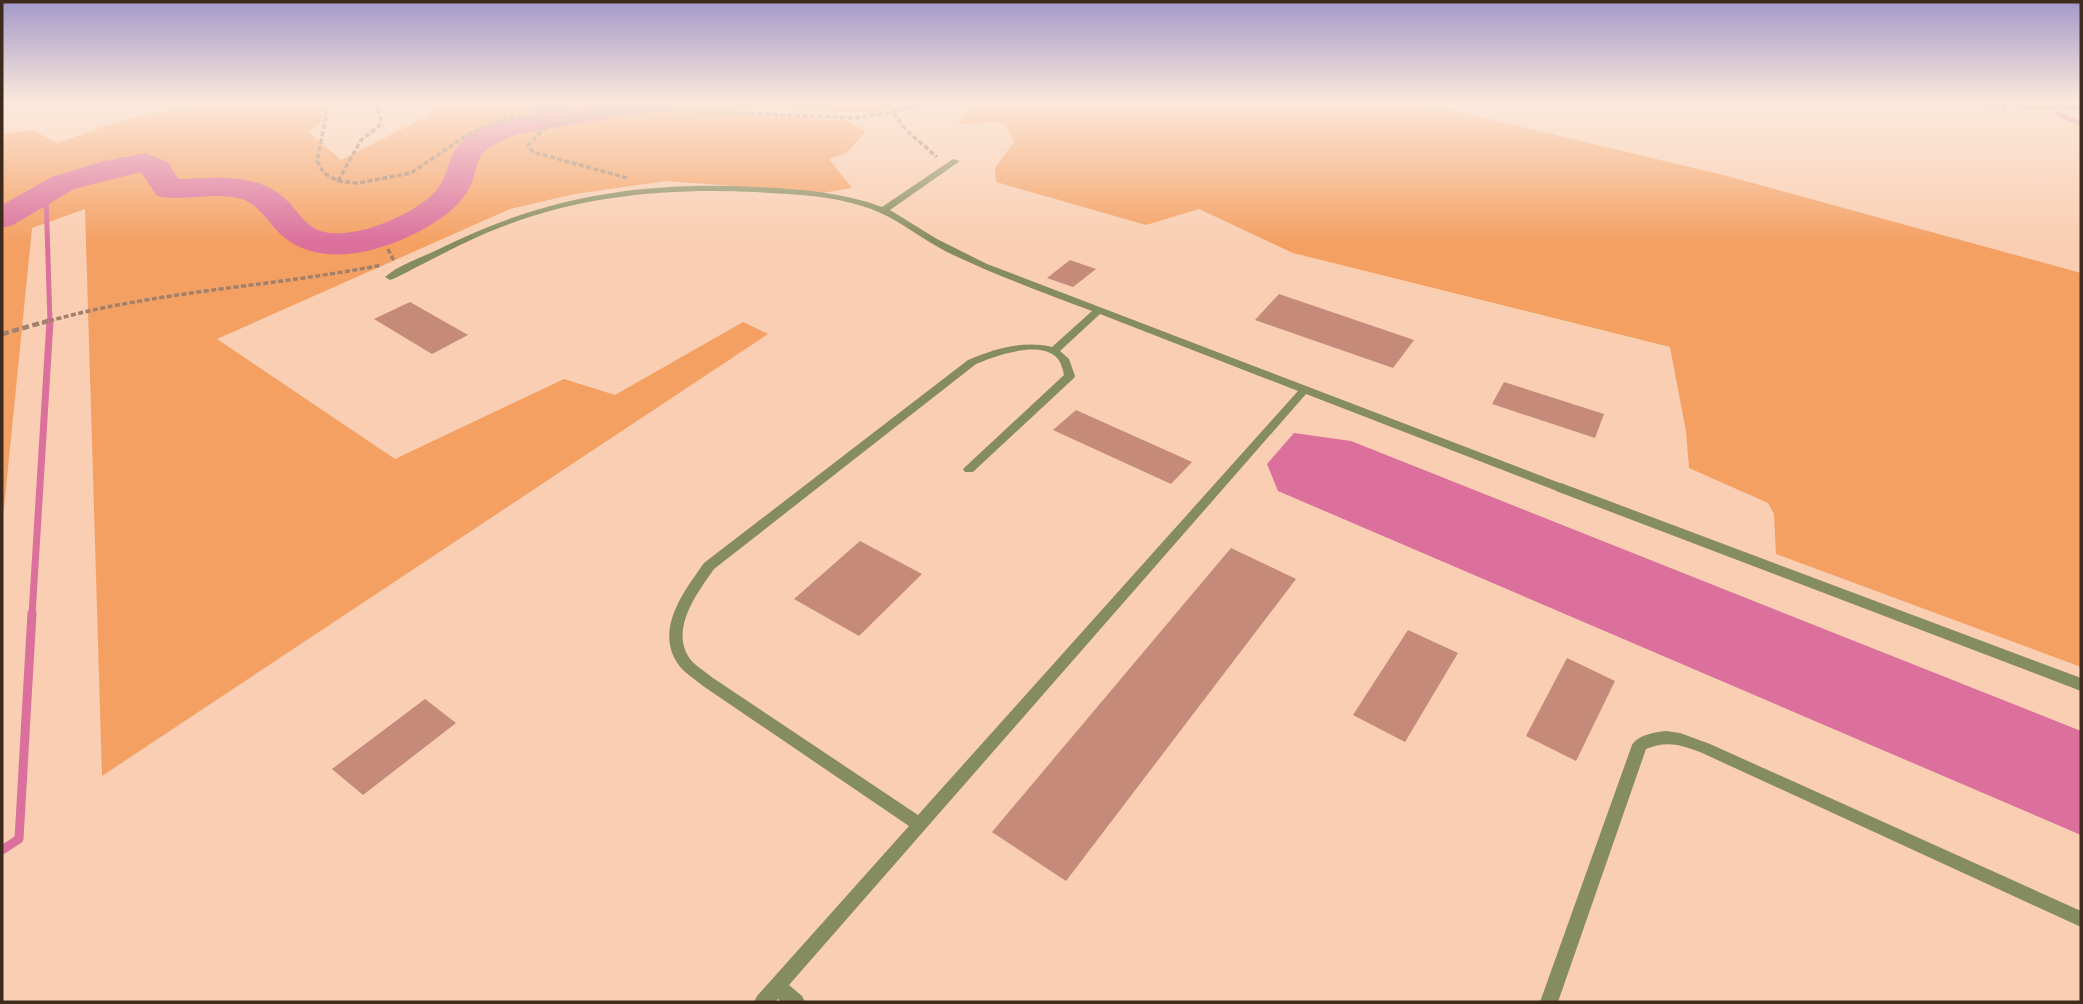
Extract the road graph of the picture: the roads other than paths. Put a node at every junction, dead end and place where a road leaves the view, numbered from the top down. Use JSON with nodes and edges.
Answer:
{"nodes":[{"id":1,"x":953,"y":164,"type":"road end"},
{"id":2,"x":884,"y":210,"type":"junction"},
{"id":3,"x":390,"y":277,"type":"dead end"},
{"id":4,"x":1099,"y":310,"type":"junction"},
{"id":5,"x":1054,"y":351,"type":"junction"},
{"id":6,"x":1306,"y":389,"type":"junction"},
{"id":7,"x":969,"y":469,"type":"dead end"},
{"id":8,"x":1561,"y":488,"type":"joint"},
{"id":9,"x":2081,"y":685,"type":"edge"},
{"id":10,"x":919,"y":824,"type":"junction"},
{"id":11,"x":2081,"y":919,"type":"edge"},
{"id":12,"x":777,"y":987,"type":"junction"},
{"id":13,"x":763,"y":1002,"type":"edge"},
{"id":14,"x":796,"y":1002,"type":"edge"},
{"id":15,"x":1549,"y":1002,"type":"edge"}],
"edges":[{"from":1,"to":2,"type":"lane"},
{"from":2,"to":3,"type":"lane"},
{"from":2,"to":4,"type":"lane"},
{"from":4,"to":5,"type":"lane"},
{"from":4,"to":6,"type":"lane"},
{"from":5,"to":7,"type":"lane"},
{"from":5,"to":10,"type":"lane"},
{"from":6,"to":8,"type":"lane"},
{"from":6,"to":10,"type":"lane"},
{"from":8,"to":9,"type":"street"},
{"from":10,"to":12,"type":"lane"},
{"from":11,"to":15,"type":"lane"},
{"from":12,"to":13,"type":"lane"},
{"from":12,"to":14,"type":"lane"}]}
